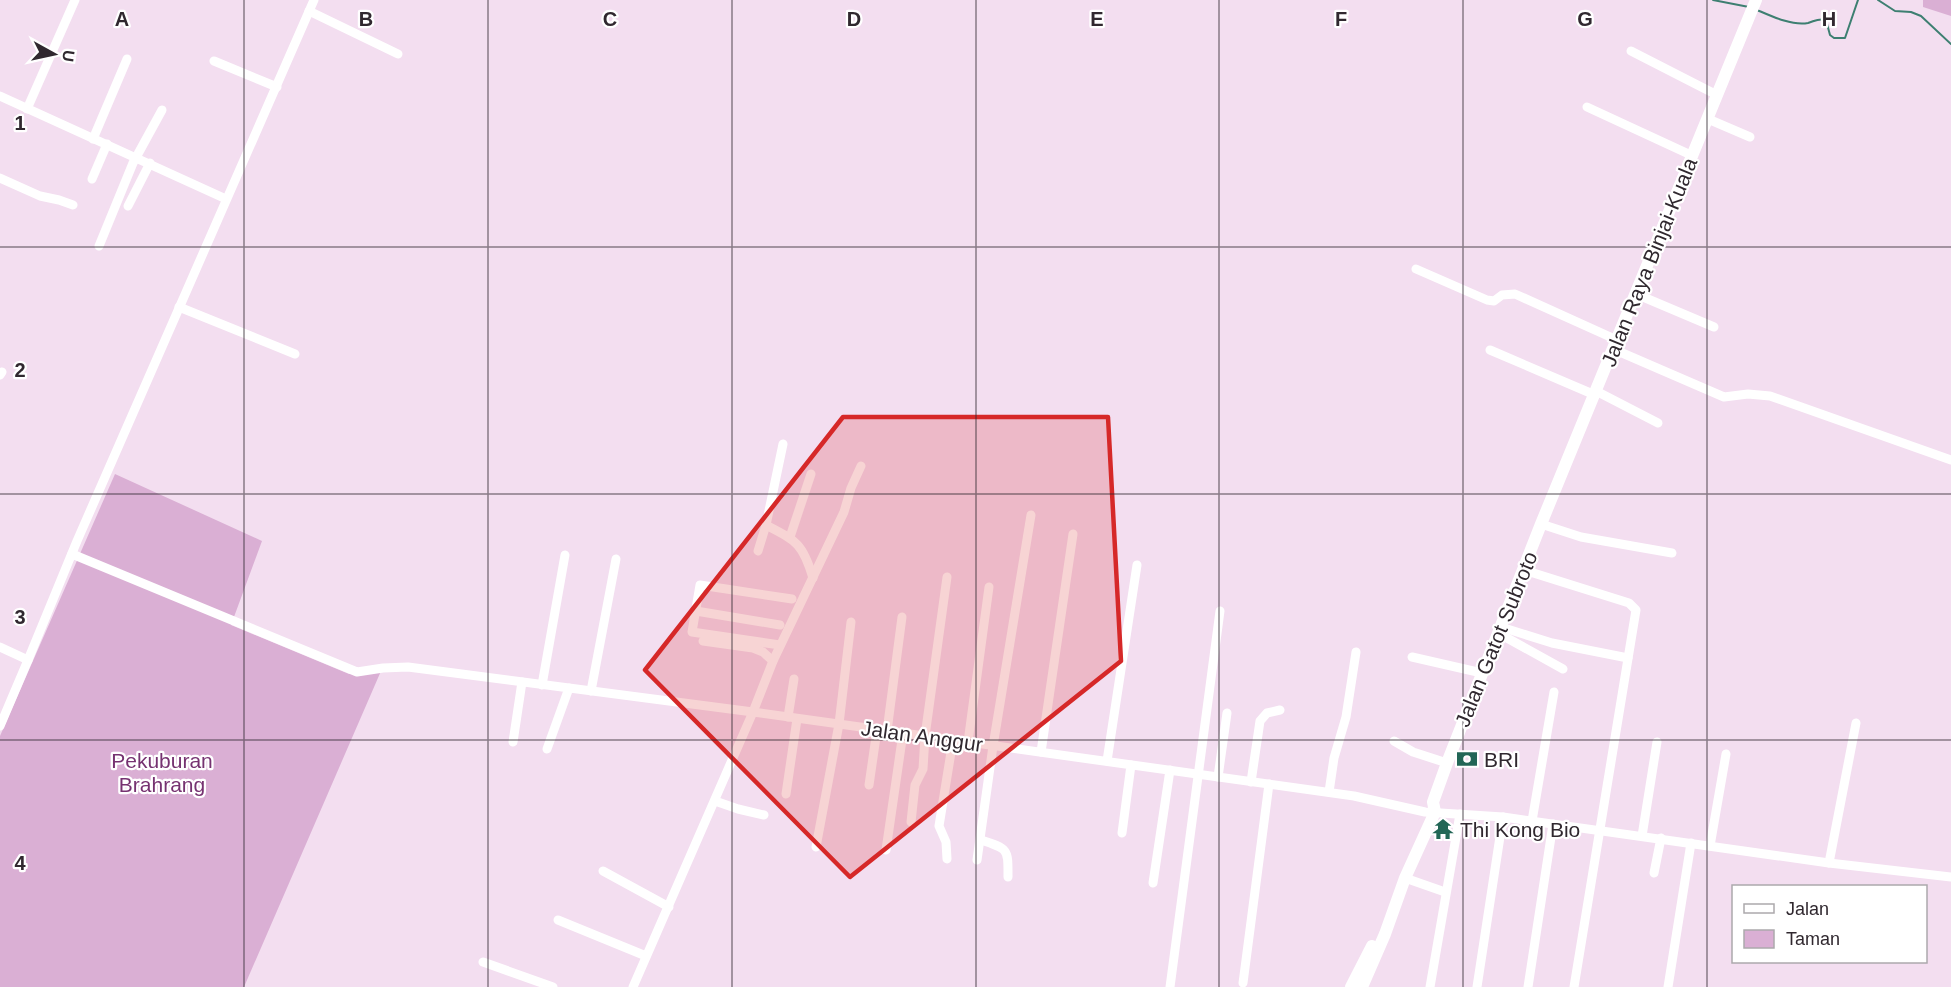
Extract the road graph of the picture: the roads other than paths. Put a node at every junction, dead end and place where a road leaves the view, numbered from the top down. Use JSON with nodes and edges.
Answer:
{"nodes":[{"id":1,"x":75,"y":0,"type":"edge"},
{"id":2,"x":314,"y":0,"type":"edge"},
{"id":3,"x":1756,"y":0,"type":"edge"},
{"id":4,"x":309,"y":11,"type":"junction"},
{"id":5,"x":1631,"y":51,"type":"dead end"},
{"id":6,"x":398,"y":54,"type":"dead end"},
{"id":7,"x":127,"y":59,"type":"dead end"},
{"id":8,"x":214,"y":61,"type":"dead end"},
{"id":9,"x":277,"y":87,"type":"junction"},
{"id":10,"x":1718,"y":95,"type":"junction"},
{"id":11,"x":0,"y":96,"type":"edge"},
{"id":12,"x":1587,"y":108,"type":"dead end"},
{"id":13,"x":27,"y":109,"type":"junction"},
{"id":14,"x":162,"y":110,"type":"dead end"},
{"id":15,"x":1708,"y":119,"type":"junction"},
{"id":16,"x":1750,"y":137,"type":"dead end"},
{"id":17,"x":93,"y":139,"type":"junction"},
{"id":18,"x":106,"y":144,"type":"junction"},
{"id":19,"x":1692,"y":156,"type":"junction"},
{"id":20,"x":137,"y":158,"type":"junction"},
{"id":21,"x":150,"y":164,"type":"junction"},
{"id":22,"x":0,"y":178,"type":"edge"},
{"id":23,"x":92,"y":179,"type":"dead end"},
{"id":24,"x":226,"y":199,"type":"junction"},
{"id":25,"x":73,"y":205,"type":"dead end"},
{"id":26,"x":128,"y":206,"type":"dead end"},
{"id":27,"x":99,"y":246,"type":"dead end"},
{"id":28,"x":1416,"y":269,"type":"dead end"},
{"id":29,"x":1636,"y":294,"type":"junction"},
{"id":30,"x":179,"y":307,"type":"junction"},
{"id":31,"x":1714,"y":327,"type":"dead end"},
{"id":32,"x":1615,"y":345,"type":"junction"},
{"id":33,"x":1490,"y":350,"type":"dead end"},
{"id":34,"x":295,"y":354,"type":"dead end"},
{"id":35,"x":1595,"y":393,"type":"junction"},
{"id":36,"x":1658,"y":423,"type":"dead end"},
{"id":37,"x":783,"y":444,"type":"dead end"},
{"id":38,"x":1951,"y":460,"type":"edge"},
{"id":39,"x":861,"y":466,"type":"dead end"},
{"id":40,"x":811,"y":474,"type":"dead end"},
{"id":41,"x":1031,"y":515,"type":"dead end"},
{"id":42,"x":766,"y":525,"type":"junction"},
{"id":43,"x":1541,"y":525,"type":"junction"},
{"id":44,"x":1073,"y":534,"type":"dead end"},
{"id":45,"x":790,"y":537,"type":"junction"},
{"id":46,"x":758,"y":551,"type":"dead end"},
{"id":47,"x":72,"y":554,"type":"junction"},
{"id":48,"x":1672,"y":554,"type":"dead end"},
{"id":49,"x":565,"y":555,"type":"dead end"},
{"id":50,"x":616,"y":560,"type":"dead end"},
{"id":51,"x":1137,"y":565,"type":"dead end"},
{"id":52,"x":1524,"y":570,"type":"junction"},
{"id":53,"x":947,"y":577,"type":"dead end"},
{"id":54,"x":813,"y":578,"type":"junction"},
{"id":55,"x":989,"y":587,"type":"dead end"},
{"id":56,"x":792,"y":598,"type":"dead end"},
{"id":57,"x":696,"y":611,"type":"junction"},
{"id":58,"x":1220,"y":612,"type":"dead end"},
{"id":59,"x":902,"y":617,"type":"dead end"},
{"id":60,"x":851,"y":622,"type":"dead end"},
{"id":61,"x":780,"y":625,"type":"dead end"},
{"id":62,"x":1499,"y":630,"type":"junction"},
{"id":63,"x":703,"y":641,"type":"dead end"},
{"id":64,"x":780,"y":645,"type":"junction"},
{"id":65,"x":0,"y":648,"type":"edge"},
{"id":66,"x":1356,"y":652,"type":"dead end"},
{"id":67,"x":1412,"y":657,"type":"dead end"},
{"id":68,"x":1628,"y":658,"type":"junction"},
{"id":69,"x":28,"y":660,"type":"junction"},
{"id":70,"x":772,"y":662,"type":"junction"},
{"id":71,"x":1563,"y":669,"type":"dead end"},
{"id":72,"x":1482,"y":673,"type":"junction"},
{"id":73,"x":794,"y":679,"type":"dead end"},
{"id":74,"x":522,"y":682,"type":"junction"},
{"id":75,"x":542,"y":685,"type":"junction"},
{"id":76,"x":569,"y":688,"type":"junction"},
{"id":77,"x":591,"y":691,"type":"junction"},
{"id":78,"x":1554,"y":692,"type":"dead end"},
{"id":79,"x":1280,"y":710,"type":"dead end"},
{"id":80,"x":753,"y":712,"type":"junction"},
{"id":81,"x":1227,"y":712,"type":"dead end"},
{"id":82,"x":793,"y":718,"type":"junction"},
{"id":83,"x":1856,"y":723,"type":"dead end"},
{"id":84,"x":840,"y":724,"type":"junction"},
{"id":85,"x":0,"y":726,"type":"edge"},
{"id":86,"x":882,"y":730,"type":"junction"},
{"id":87,"x":903,"y":733,"type":"junction"},
{"id":88,"x":925,"y":736,"type":"junction"},
{"id":89,"x":953,"y":740,"type":"junction"},
{"id":90,"x":1394,"y":741,"type":"dead end"},
{"id":91,"x":513,"y":742,"type":"dead end"},
{"id":92,"x":968,"y":742,"type":"junction"},
{"id":93,"x":1658,"y":742,"type":"dead end"},
{"id":94,"x":993,"y":746,"type":"junction"},
{"id":95,"x":547,"y":749,"type":"dead end"},
{"id":96,"x":1041,"y":752,"type":"junction"},
{"id":97,"x":1726,"y":754,"type":"dead end"},
{"id":98,"x":1107,"y":761,"type":"junction"},
{"id":99,"x":1447,"y":763,"type":"junction"},
{"id":100,"x":1131,"y":765,"type":"junction"},
{"id":101,"x":1170,"y":770,"type":"junction"},
{"id":102,"x":1198,"y":774,"type":"junction"},
{"id":103,"x":1218,"y":777,"type":"junction"},
{"id":104,"x":1251,"y":782,"type":"junction"},
{"id":105,"x":1269,"y":784,"type":"junction"},
{"id":106,"x":869,"y":785,"type":"dead end"},
{"id":107,"x":1329,"y":792,"type":"junction"},
{"id":108,"x":786,"y":794,"type":"dead end"},
{"id":109,"x":715,"y":801,"type":"junction"},
{"id":110,"x":1431,"y":809,"type":"junction"},
{"id":111,"x":1460,"y":814,"type":"junction"},
{"id":112,"x":764,"y":816,"type":"dead end"},
{"id":113,"x":1503,"y":817,"type":"junction"},
{"id":114,"x":1532,"y":821,"type":"junction"},
{"id":115,"x":910,"y":822,"type":"dead end"},
{"id":116,"x":1552,"y":824,"type":"junction"},
{"id":117,"x":1600,"y":831,"type":"junction"},
{"id":118,"x":1122,"y":833,"type":"dead end"},
{"id":119,"x":1642,"y":836,"type":"junction"},
{"id":120,"x":1661,"y":838,"type":"junction"},
{"id":121,"x":981,"y":840,"type":"junction"},
{"id":122,"x":1691,"y":843,"type":"junction"},
{"id":123,"x":1710,"y":846,"type":"junction"},
{"id":124,"x":816,"y":848,"type":"dead end"},
{"id":125,"x":886,"y":850,"type":"dead end"},
{"id":126,"x":947,"y":859,"type":"dead end"},
{"id":127,"x":977,"y":860,"type":"dead end"},
{"id":128,"x":1829,"y":863,"type":"junction"},
{"id":129,"x":603,"y":871,"type":"dead end"},
{"id":130,"x":1654,"y":873,"type":"dead end"},
{"id":131,"x":1951,"y":877,"type":"edge"},
{"id":132,"x":1008,"y":878,"type":"dead end"},
{"id":133,"x":1405,"y":878,"type":"junction"},
{"id":134,"x":1153,"y":883,"type":"dead end"},
{"id":135,"x":1445,"y":892,"type":"junction"},
{"id":136,"x":669,"y":907,"type":"junction"},
{"id":137,"x":558,"y":920,"type":"dead end"},
{"id":138,"x":1382,"y":933,"type":"junction"},
{"id":139,"x":646,"y":956,"type":"junction"},
{"id":140,"x":483,"y":963,"type":"dead end"},
{"id":141,"x":1243,"y":982,"type":"dead end"},
{"id":142,"x":553,"y":987,"type":"edge"},
{"id":143,"x":633,"y":987,"type":"edge"},
{"id":144,"x":1170,"y":987,"type":"edge"},
{"id":145,"x":1350,"y":987,"type":"edge"},
{"id":146,"x":1362,"y":987,"type":"edge"},
{"id":147,"x":1430,"y":987,"type":"edge"},
{"id":148,"x":1477,"y":987,"type":"edge"},
{"id":149,"x":1528,"y":987,"type":"edge"},
{"id":150,"x":1574,"y":987,"type":"edge"},
{"id":151,"x":1668,"y":987,"type":"edge"}],
"edges":[{"from":1,"to":13,"type":"street"},
{"from":2,"to":4,"type":"street"},
{"from":3,"to":10,"type":"main road","name":"Jalan Raya Binjai-Kuala"},
{"from":4,"to":6,"type":"street"},
{"from":4,"to":9,"type":"street"},
{"from":5,"to":10,"type":"street"},
{"from":7,"to":17,"type":"street"},
{"from":8,"to":9,"type":"street"},
{"from":9,"to":24,"type":"street"},
{"from":10,"to":15,"type":"main road","name":"Jalan Raya Binjai-Kuala"},
{"from":11,"to":13,"type":"street"},
{"from":12,"to":19,"type":"street"},
{"from":13,"to":17,"type":"street"},
{"from":14,"to":20,"type":"street"},
{"from":15,"to":16,"type":"street"},
{"from":15,"to":19,"type":"main road","name":"Jalan Raya Binjai-Kuala"},
{"from":17,"to":18,"type":"street"},
{"from":18,"to":20,"type":"street"},
{"from":18,"to":23,"type":"street"},
{"from":19,"to":29,"type":"main road","name":"Jalan Raya Binjai-Kuala"},
{"from":20,"to":21,"type":"street"},
{"from":20,"to":27,"type":"street"},
{"from":21,"to":24,"type":"street"},
{"from":21,"to":26,"type":"street"},
{"from":22,"to":25,"type":"street"},
{"from":24,"to":30,"type":"street"},
{"from":28,"to":32,"type":"street"},
{"from":29,"to":31,"type":"street"},
{"from":29,"to":32,"type":"main road","name":"Jalan Raya Binjai-Kuala"},
{"from":30,"to":34,"type":"street"},
{"from":30,"to":47,"type":"street"},
{"from":32,"to":35,"type":"main road","name":"Jalan Raya Binjai-Kuala"},
{"from":32,"to":38,"type":"street"},
{"from":33,"to":35,"type":"street"},
{"from":35,"to":36,"type":"street"},
{"from":35,"to":43,"type":"main road","name":"Jalan Raya Binjai-Kuala"},
{"from":37,"to":42,"type":"street"},
{"from":39,"to":54,"type":"street"},
{"from":40,"to":45,"type":"street"},
{"from":41,"to":94,"type":"street"},
{"from":42,"to":45,"type":"street"},
{"from":42,"to":46,"type":"street"},
{"from":43,"to":48,"type":"street"},
{"from":43,"to":52,"type":"main road","name":"Jalan Gatot Subroto"},
{"from":44,"to":96,"type":"street"},
{"from":45,"to":54,"type":"street"},
{"from":47,"to":69,"type":"street"},
{"from":47,"to":74,"type":"street","name":"Jalan Anggur"},
{"from":49,"to":75,"type":"street"},
{"from":50,"to":77,"type":"street"},
{"from":51,"to":98,"type":"street"},
{"from":52,"to":62,"type":"main road","name":"Jalan Gatot Subroto"},
{"from":52,"to":68,"type":"street"},
{"from":53,"to":88,"type":"street"},
{"from":54,"to":64,"type":"street"},
{"from":55,"to":92,"type":"street"},
{"from":56,"to":57,"type":"street"},
{"from":57,"to":61,"type":"street"},
{"from":57,"to":64,"type":"street"},
{"from":58,"to":102,"type":"street"},
{"from":59,"to":86,"type":"street"},
{"from":60,"to":84,"type":"street"},
{"from":62,"to":68,"type":"street"},
{"from":62,"to":71,"type":"street"},
{"from":62,"to":72,"type":"main road","name":"Jalan Gatot Subroto"},
{"from":63,"to":70,"type":"street"},
{"from":64,"to":70,"type":"street"},
{"from":65,"to":69,"type":"street"},
{"from":66,"to":107,"type":"street"},
{"from":67,"to":72,"type":"street"},
{"from":68,"to":117,"type":"street"},
{"from":69,"to":85,"type":"street"},
{"from":70,"to":80,"type":"street"},
{"from":72,"to":99,"type":"main road","name":"Jalan Gatot Subroto"},
{"from":73,"to":82,"type":"street"},
{"from":74,"to":75,"type":"street","name":"Jalan Anggur"},
{"from":74,"to":91,"type":"street"},
{"from":75,"to":76,"type":"street","name":"Jalan Anggur"},
{"from":76,"to":77,"type":"street","name":"Jalan Anggur"},
{"from":76,"to":95,"type":"street"},
{"from":77,"to":80,"type":"street","name":"Jalan Anggur"},
{"from":78,"to":114,"type":"street"},
{"from":79,"to":104,"type":"street"},
{"from":80,"to":82,"type":"street","name":"Jalan Anggur"},
{"from":80,"to":109,"type":"street"},
{"from":81,"to":103,"type":"street"},
{"from":82,"to":84,"type":"street","name":"Jalan Anggur"},
{"from":82,"to":108,"type":"street"},
{"from":83,"to":128,"type":"street"},
{"from":84,"to":86,"type":"street","name":"Jalan Anggur"},
{"from":84,"to":124,"type":"street"},
{"from":86,"to":87,"type":"street","name":"Jalan Anggur"},
{"from":86,"to":106,"type":"street"},
{"from":87,"to":88,"type":"street","name":"Jalan Anggur"},
{"from":87,"to":125,"type":"street"},
{"from":88,"to":89,"type":"street","name":"Jalan Anggur"},
{"from":88,"to":115,"type":"street"},
{"from":89,"to":92,"type":"street","name":"Jalan Anggur"},
{"from":89,"to":126,"type":"street"},
{"from":90,"to":99,"type":"street"},
{"from":92,"to":94,"type":"street","name":"Jalan Anggur"},
{"from":93,"to":119,"type":"street"},
{"from":94,"to":96,"type":"street","name":"Jalan Anggur"},
{"from":94,"to":121,"type":"street"},
{"from":96,"to":98,"type":"street","name":"Jalan Anggur"},
{"from":97,"to":123,"type":"street"},
{"from":98,"to":100,"type":"street","name":"Jalan Anggur"},
{"from":99,"to":110,"type":"main road","name":"Jalan Gatot Subroto"},
{"from":100,"to":101,"type":"street","name":"Jalan Anggur"},
{"from":100,"to":118,"type":"street"},
{"from":101,"to":102,"type":"street","name":"Jalan Anggur"},
{"from":101,"to":134,"type":"street"},
{"from":102,"to":103,"type":"street","name":"Jalan Anggur"},
{"from":102,"to":144,"type":"street"},
{"from":103,"to":104,"type":"street","name":"Jalan Anggur"},
{"from":104,"to":105,"type":"street","name":"Jalan Anggur"},
{"from":105,"to":107,"type":"street","name":"Jalan Anggur"},
{"from":105,"to":141,"type":"street"},
{"from":107,"to":110,"type":"street","name":"Jalan Anggur"},
{"from":109,"to":112,"type":"street"},
{"from":109,"to":136,"type":"street"},
{"from":110,"to":111,"type":"street","name":"Jalan Anggur"},
{"from":110,"to":133,"type":"main road","name":"Jalan Gatot Subroto"},
{"from":110,"to":138,"type":"main road"},
{"from":111,"to":113,"type":"street","name":"Jalan Anggur"},
{"from":111,"to":135,"type":"street"},
{"from":113,"to":114,"type":"street","name":"Jalan Anggur"},
{"from":113,"to":148,"type":"street"},
{"from":114,"to":116,"type":"street","name":"Jalan Anggur"},
{"from":116,"to":117,"type":"street","name":"Jalan Anggur"},
{"from":116,"to":149,"type":"street"},
{"from":117,"to":119,"type":"street","name":"Jalan Anggur"},
{"from":117,"to":150,"type":"street"},
{"from":119,"to":120,"type":"street","name":"Jalan Anggur"},
{"from":120,"to":122,"type":"street","name":"Jalan Anggur"},
{"from":120,"to":130,"type":"street"},
{"from":121,"to":127,"type":"street"},
{"from":121,"to":132,"type":"street"},
{"from":122,"to":123,"type":"street","name":"Jalan Anggur"},
{"from":122,"to":151,"type":"street"},
{"from":123,"to":128,"type":"street","name":"Jalan Anggur"},
{"from":128,"to":131,"type":"street","name":"Jalan Anggur"},
{"from":129,"to":136,"type":"street"},
{"from":133,"to":135,"type":"street"},
{"from":133,"to":138,"type":"main road","name":"Jalan Gatot Subroto"},
{"from":135,"to":147,"type":"street"},
{"from":136,"to":139,"type":"street"},
{"from":137,"to":139,"type":"street"},
{"from":138,"to":145,"type":"main road"},
{"from":138,"to":146,"type":"main road","name":"Jalan Gatot Subroto"},
{"from":139,"to":143,"type":"street"},
{"from":140,"to":142,"type":"street"}]}
